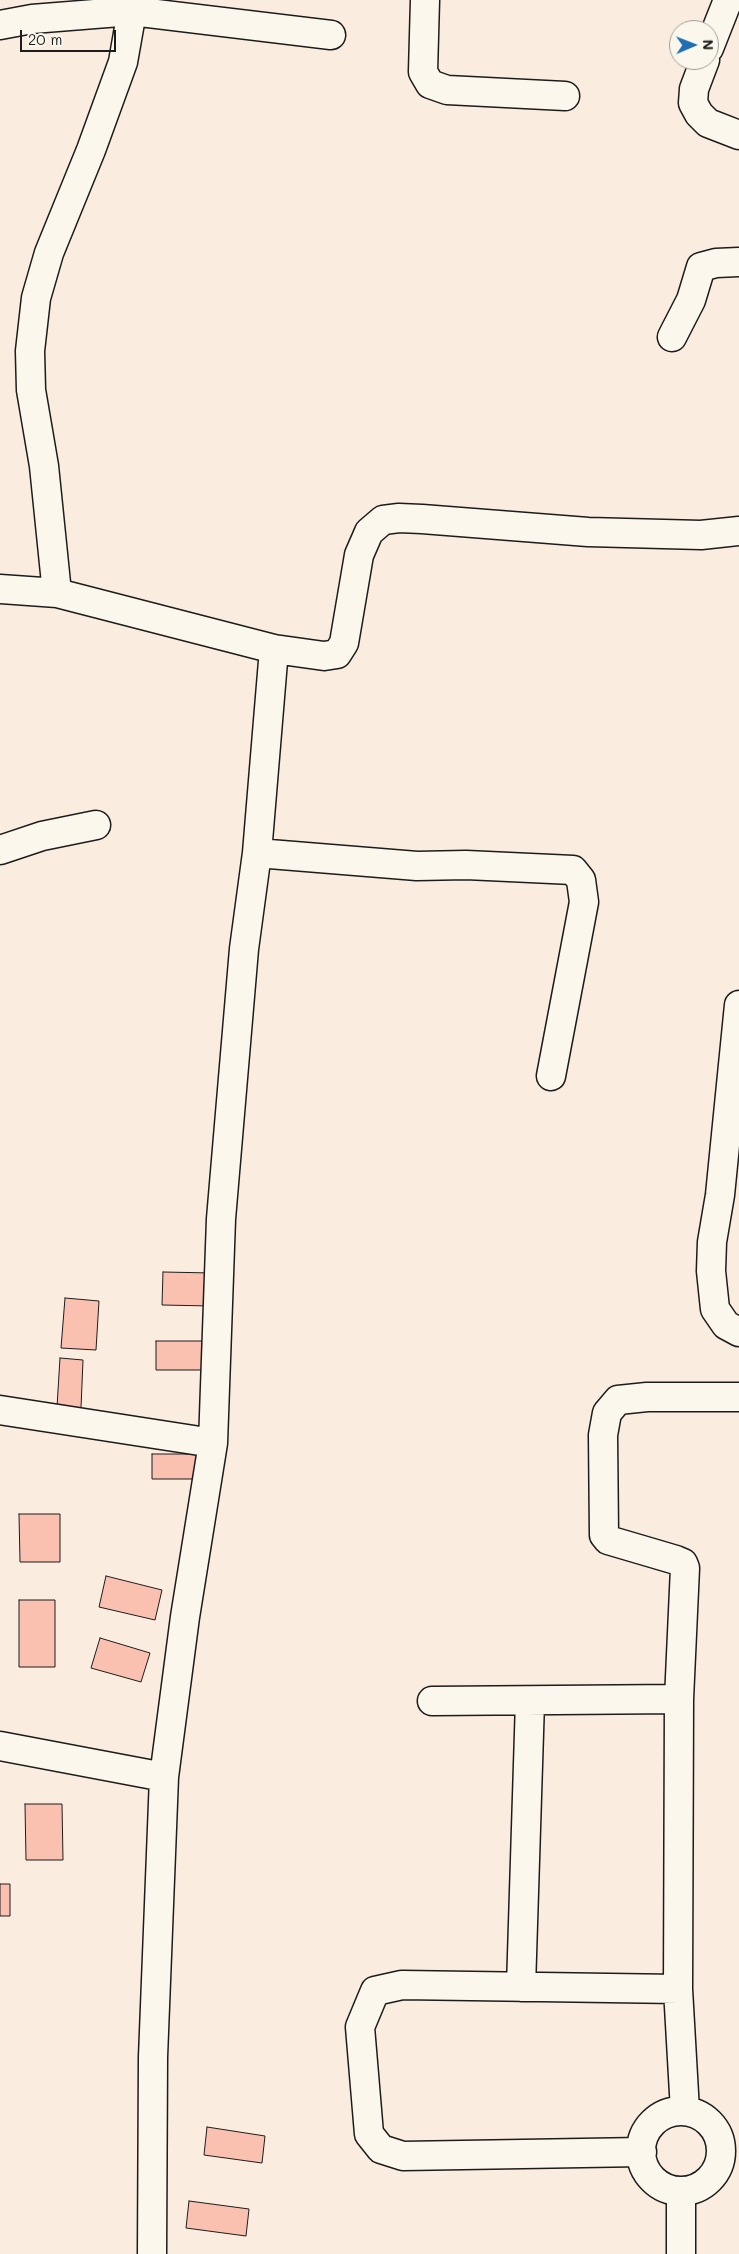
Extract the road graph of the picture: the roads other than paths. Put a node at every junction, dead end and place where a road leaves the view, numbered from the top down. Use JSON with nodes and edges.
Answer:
{"nodes":[{"id":1,"x":425,"y":0,"type":"edge"},
{"id":2,"x":728,"y":0,"type":"edge"},
{"id":3,"x":133,"y":6,"type":"edge"},
{"id":4,"x":719,"y":23,"type":"edge"},
{"id":5,"x":0,"y":25,"type":"edge"},
{"id":6,"x":332,"y":35,"type":"dead end"},
{"id":7,"x":701,"y":70,"type":"edge"},
{"id":8,"x":565,"y":96,"type":"dead end"},
{"id":9,"x":739,"y":135,"type":"edge"},
{"id":10,"x":739,"y":262,"type":"edge"},
{"id":11,"x":672,"y":337,"type":"dead end"},
{"id":12,"x":739,"y":531,"type":"edge"},
{"id":13,"x":0,"y":589,"type":"edge"},
{"id":14,"x":57,"y":593,"type":"junction"},
{"id":15,"x":274,"y":649,"type":"junction"},
{"id":16,"x":96,"y":825,"type":"dead end"},
{"id":17,"x":0,"y":850,"type":"edge"},
{"id":18,"x":257,"y":853,"type":"junction"},
{"id":19,"x":739,"y":1006,"type":"edge"},
{"id":20,"x":551,"y":1076,"type":"dead end"},
{"id":21,"x":739,"y":1332,"type":"edge"},
{"id":22,"x":739,"y":1397,"type":"edge"},
{"id":23,"x":0,"y":1410,"type":"edge"},
{"id":24,"x":213,"y":1443,"type":"junction"},
{"id":25,"x":679,"y":1699,"type":"junction"},
{"id":26,"x":432,"y":1701,"type":"dead end"},
{"id":27,"x":530,"y":1701,"type":"junction"},
{"id":28,"x":0,"y":1746,"type":"edge"},
{"id":29,"x":164,"y":1777,"type":"junction"},
{"id":30,"x":521,"y":1987,"type":"junction"},
{"id":31,"x":678,"y":1989,"type":"junction"},
{"id":32,"x":685,"y":2110,"type":"junction"},
{"id":33,"x":642,"y":2152,"type":"junction"},
{"id":34,"x":681,"y":2192,"type":"junction"},
{"id":35,"x":152,"y":2254,"type":"edge"},
{"id":36,"x":681,"y":2254,"type":"edge"}],
"edges":[{"from":1,"to":8,"type":"street"},
{"from":2,"to":4,"type":"street"},
{"from":3,"to":5,"type":"street"},
{"from":3,"to":6,"type":"street"},
{"from":3,"to":14,"type":"street"},
{"from":7,"to":9,"type":"street"},
{"from":10,"to":11,"type":"street"},
{"from":12,"to":15,"type":"street"},
{"from":13,"to":14,"type":"street"},
{"from":14,"to":15,"type":"street"},
{"from":15,"to":18,"type":"street"},
{"from":16,"to":17,"type":"street"},
{"from":18,"to":20,"type":"street"},
{"from":18,"to":24,"type":"street"},
{"from":19,"to":21,"type":"street"},
{"from":22,"to":25,"type":"street"},
{"from":23,"to":24,"type":"street"},
{"from":24,"to":29,"type":"street"},
{"from":25,"to":27,"type":"street"},
{"from":25,"to":31,"type":"street"},
{"from":26,"to":27,"type":"street"},
{"from":27,"to":30,"type":"street"},
{"from":28,"to":29,"type":"street"},
{"from":29,"to":35,"type":"street"},
{"from":30,"to":31,"type":"street"},
{"from":30,"to":33,"type":"street"},
{"from":31,"to":32,"type":"street"},
{"from":32,"to":33,"type":"street"},
{"from":32,"to":34,"type":"street"},
{"from":33,"to":34,"type":"street"},
{"from":34,"to":36,"type":"street"}]}
